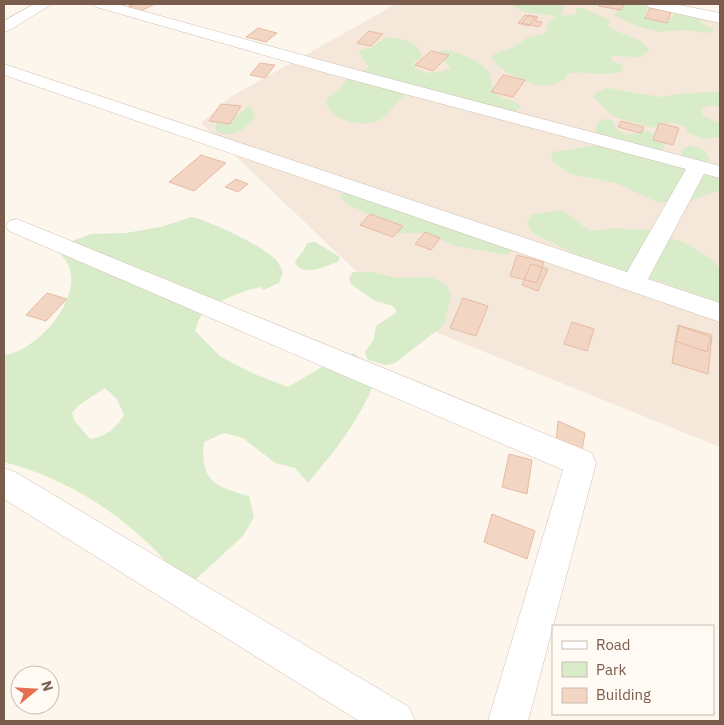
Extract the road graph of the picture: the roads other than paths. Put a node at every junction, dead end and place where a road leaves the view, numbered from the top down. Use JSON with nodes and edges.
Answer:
{"nodes":[{"id":1,"x":44,"y":4,"type":"edge"},
{"id":2,"x":101,"y":4,"type":"edge"},
{"id":3,"x":653,"y":4,"type":"edge"},
{"id":4,"x":684,"y":4,"type":"edge"},
{"id":5,"x":720,"y":11,"type":"edge"},
{"id":6,"x":720,"y":18,"type":"edge"},
{"id":7,"x":4,"y":27,"type":"edge"},
{"id":8,"x":4,"y":69,"type":"edge"},
{"id":9,"x":698,"y":166,"type":"junction"},
{"id":10,"x":720,"y":172,"type":"edge"},
{"id":11,"x":17,"y":226,"type":"dead end"},
{"id":12,"x":633,"y":283,"type":"junction"},
{"id":13,"x":720,"y":313,"type":"edge"},
{"id":14,"x":4,"y":482,"type":"edge"},
{"id":15,"x":395,"y":721,"type":"edge"},
{"id":16,"x":508,"y":721,"type":"edge"}],
"edges":[{"from":1,"to":7,"type":"street"},
{"from":2,"to":9,"type":"street"},
{"from":3,"to":6,"type":"street"},
{"from":4,"to":5,"type":"street"},
{"from":8,"to":12,"type":"street"},
{"from":9,"to":10,"type":"street"},
{"from":9,"to":12,"type":"street"},
{"from":11,"to":16,"type":"street"},
{"from":12,"to":13,"type":"street"},
{"from":14,"to":15,"type":"street"}]}
